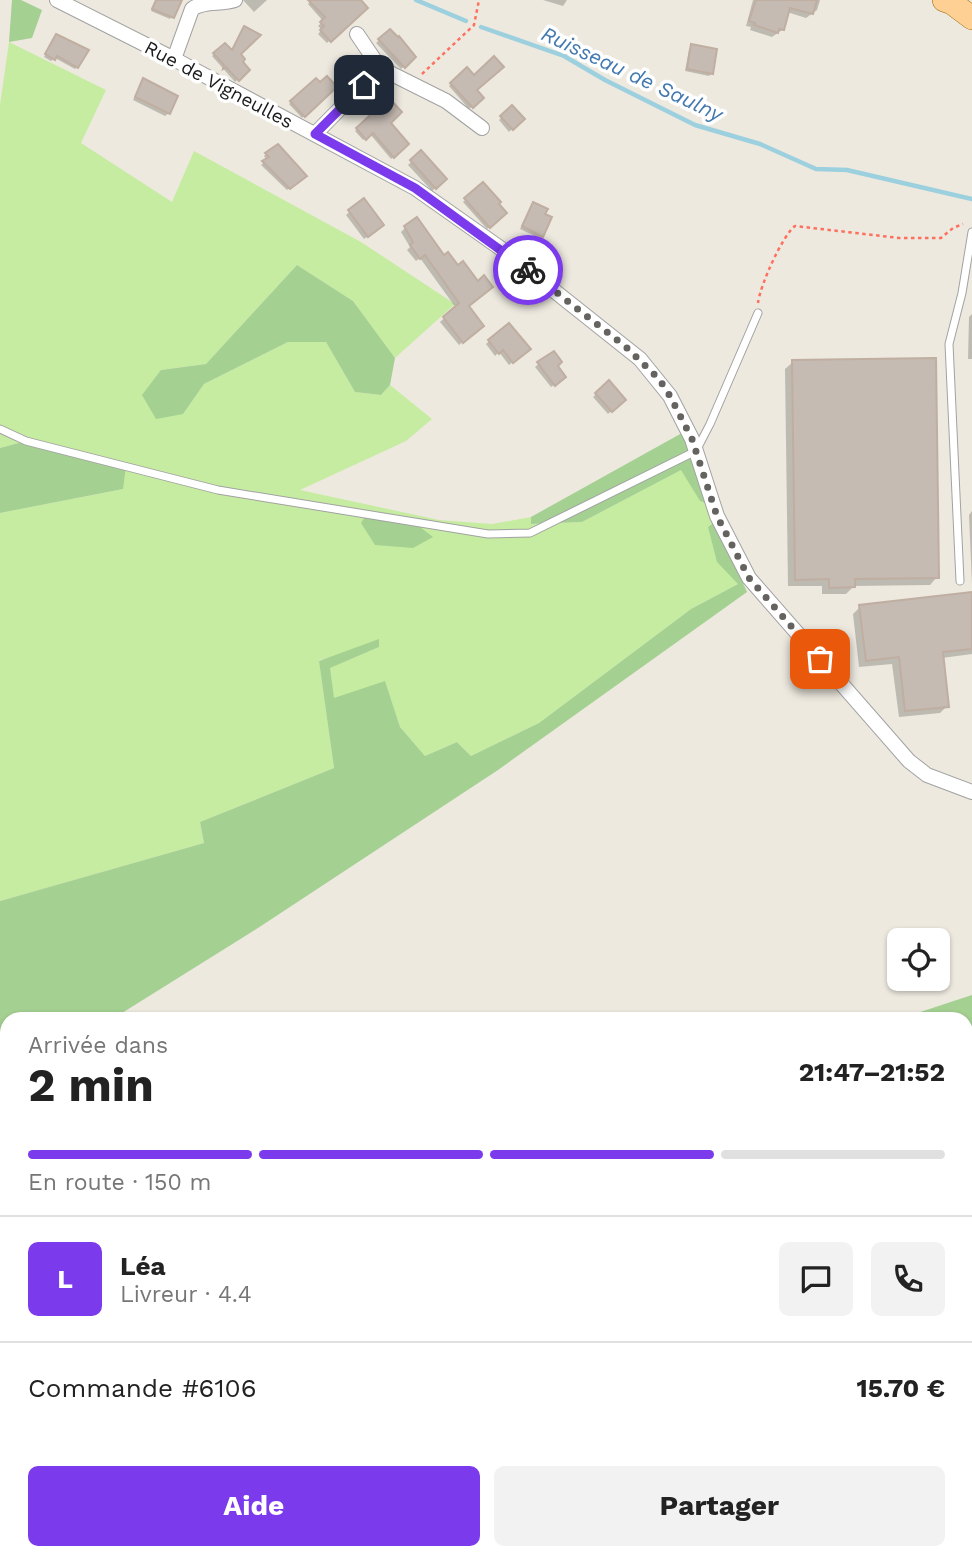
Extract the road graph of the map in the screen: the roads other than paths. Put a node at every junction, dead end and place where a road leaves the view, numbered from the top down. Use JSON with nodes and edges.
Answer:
{"nodes":[{"id":1,"x":57,"y":0,"type":"edge"},
{"id":2,"x":235,"y":0,"type":"edge"},
{"id":3,"x":956,"y":2,"type":"edge"},
{"id":4,"x":972,"y":18,"type":"edge"},
{"id":5,"x":357,"y":34,"type":"dead end"},
{"id":6,"x":174,"y":59,"type":"junction"},
{"id":7,"x":380,"y":68,"type":"junction"},
{"id":8,"x":482,"y":128,"type":"dead end"},
{"id":9,"x":315,"y":134,"type":"junction"},
{"id":10,"x":972,"y":232,"type":"edge"},
{"id":11,"x":758,"y":313,"type":"road end"},
{"id":12,"x":0,"y":429,"type":"edge"},
{"id":13,"x":696,"y":451,"type":"junction"},
{"id":14,"x":960,"y":581,"type":"dead end"},
{"id":15,"x":972,"y":792,"type":"edge"}],
"edges":[{"from":1,"to":6,"type":"street","name":"Rue de Vigneulles"},
{"from":2,"to":6,"type":"street"},
{"from":3,"to":4,"type":"main road"},
{"from":5,"to":7,"type":"street"},
{"from":6,"to":9,"type":"street","name":"Rue de Vigneulles"},
{"from":7,"to":8,"type":"street"},
{"from":7,"to":9,"type":"street"},
{"from":9,"to":13,"type":"street","name":"Rue de Vigneulles"},
{"from":10,"to":14,"type":"lane"},
{"from":11,"to":13,"type":"lane"},
{"from":12,"to":13,"type":"lane"},
{"from":13,"to":15,"type":"street","name":"Rue de Vigneulles"}]}
